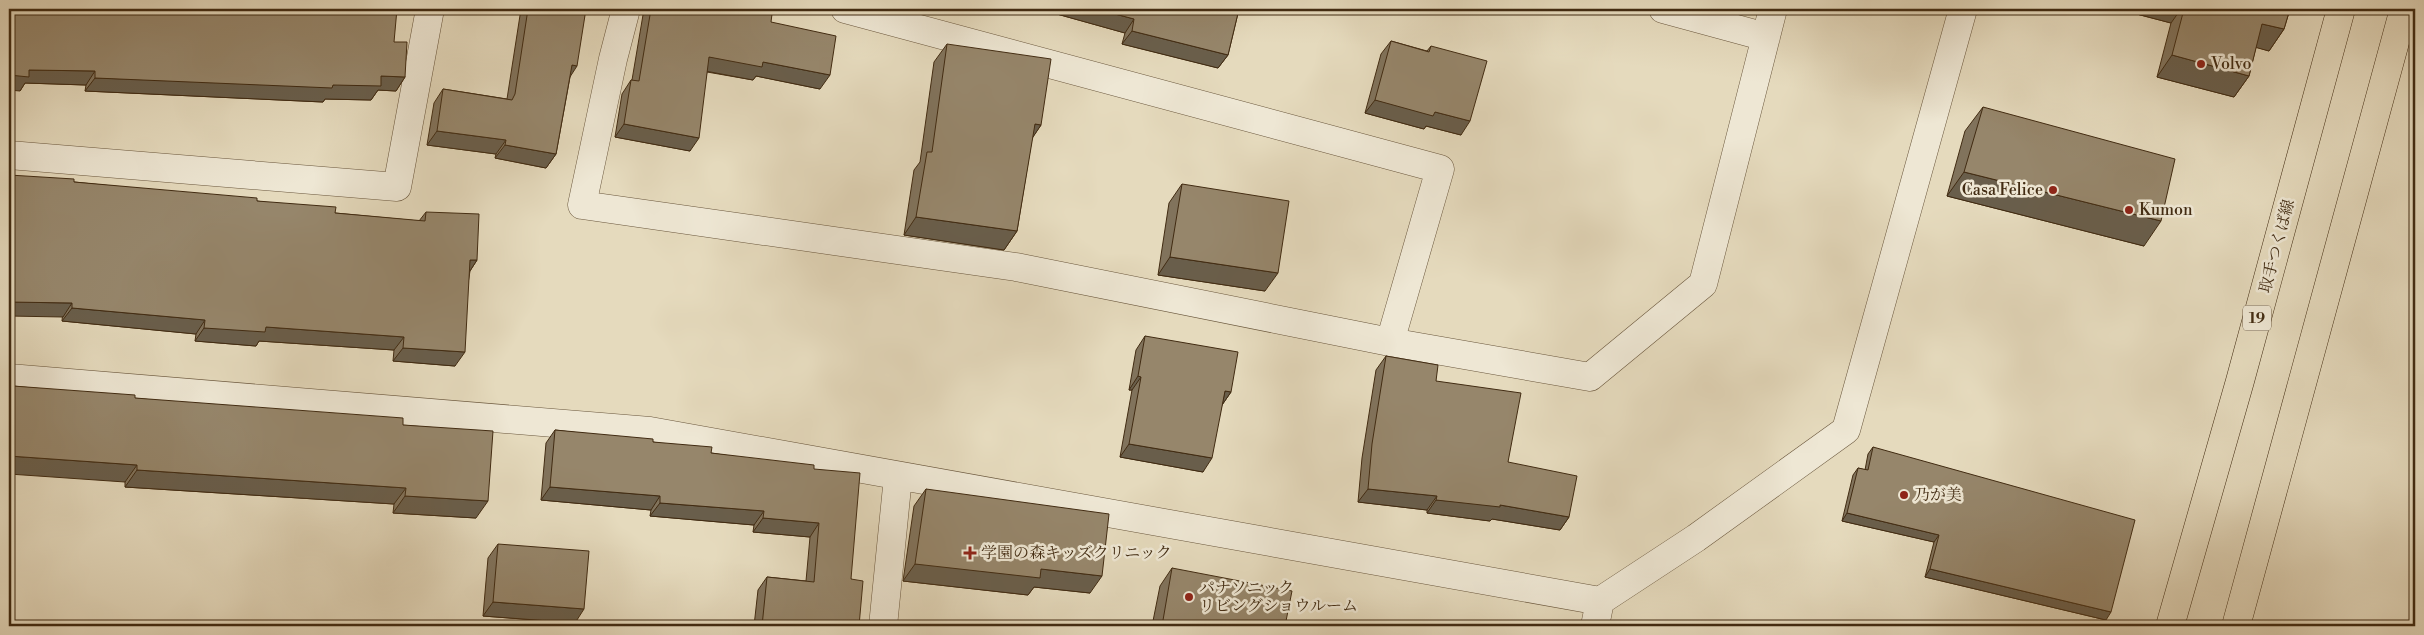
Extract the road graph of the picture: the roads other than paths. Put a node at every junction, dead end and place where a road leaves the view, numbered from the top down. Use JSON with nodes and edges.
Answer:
{"nodes":[{"id":1,"x":430,"y":9,"type":"edge"},
{"id":2,"x":626,"y":9,"type":"edge"},
{"id":3,"x":845,"y":9,"type":"edge"},
{"id":4,"x":1663,"y":9,"type":"edge"},
{"id":5,"x":1773,"y":9,"type":"edge"},
{"id":6,"x":1963,"y":9,"type":"edge"},
{"id":7,"x":2341,"y":9,"type":"edge"},
{"id":8,"x":2404,"y":9,"type":"edge"},
{"id":9,"x":1766,"y":37,"type":"junction"},
{"id":10,"x":9,"y":154,"type":"edge"},
{"id":11,"x":1390,"y":342,"type":"junction"},
{"id":12,"x":9,"y":378,"type":"edge"},
{"id":13,"x":898,"y":477,"type":"junction"},
{"id":14,"x":1598,"y":614,"type":"edge"},
{"id":15,"x":883,"y":626,"type":"edge"},
{"id":16,"x":2170,"y":626,"type":"edge"},
{"id":17,"x":2236,"y":626,"type":"edge"}],
"edges":[{"from":1,"to":10,"type":"street"},
{"from":2,"to":11,"type":"street"},
{"from":3,"to":11,"type":"street"},
{"from":4,"to":9,"type":"street"},
{"from":5,"to":9,"type":"street"},
{"from":6,"to":14,"type":"street"},
{"from":7,"to":16,"type":"main road","name":"取手つくば線","number":"19"},
{"from":8,"to":17,"type":"main road"},
{"from":9,"to":11,"type":"street"},
{"from":12,"to":13,"type":"street"},
{"from":13,"to":14,"type":"street"},
{"from":13,"to":15,"type":"street"}]}
